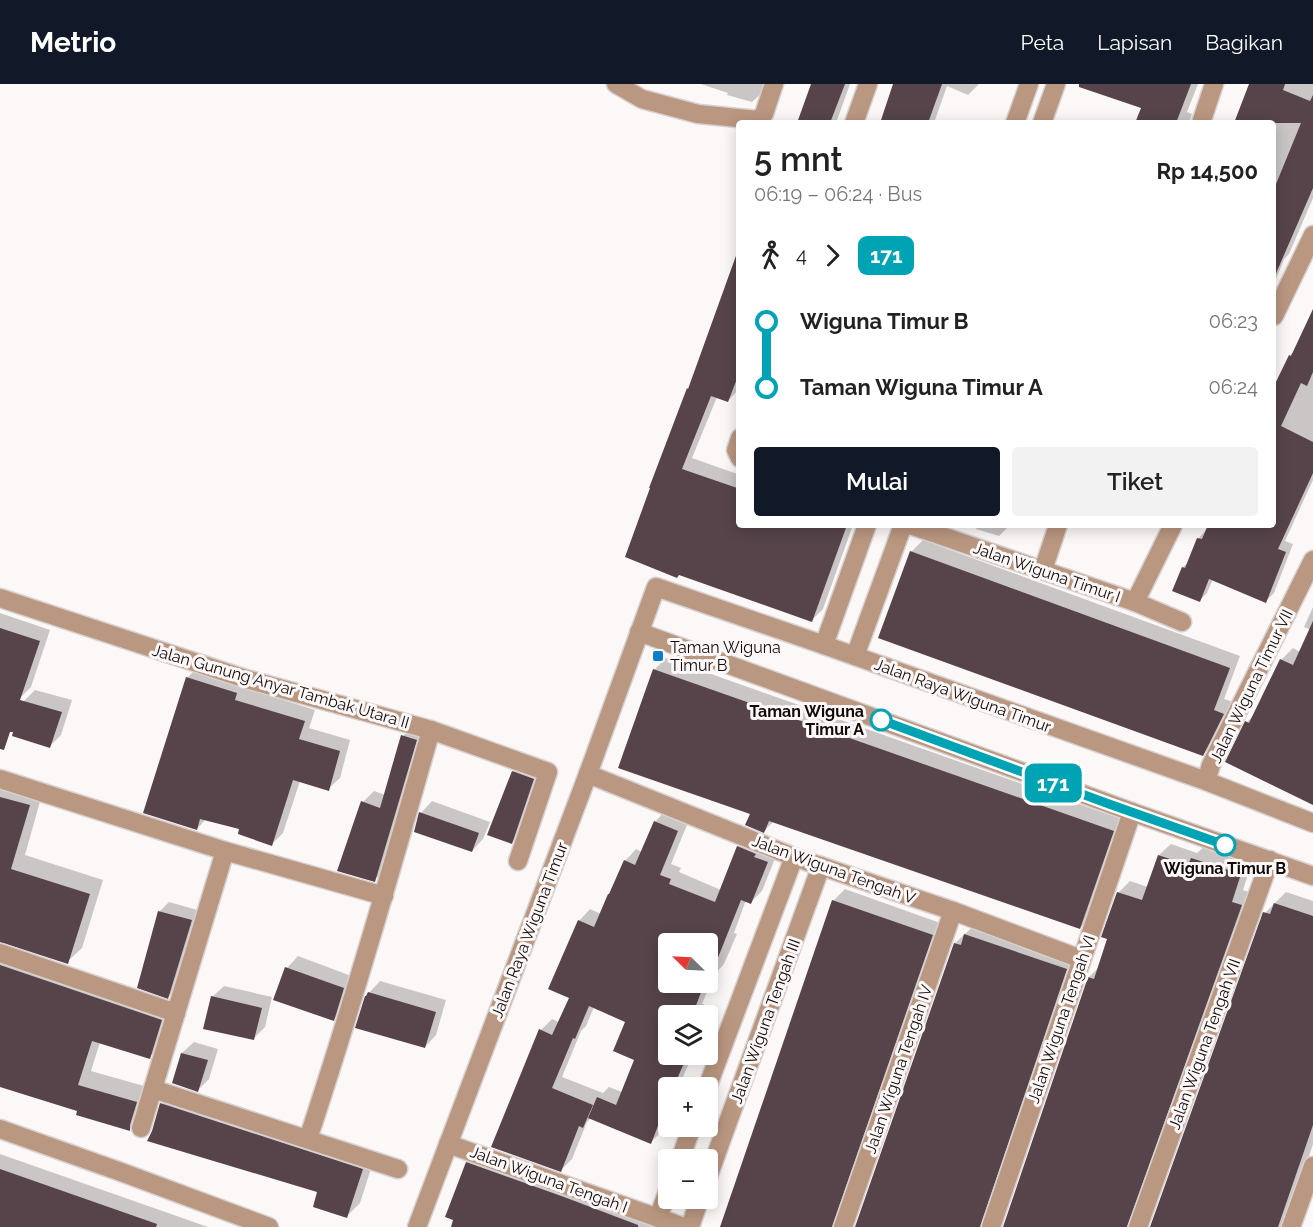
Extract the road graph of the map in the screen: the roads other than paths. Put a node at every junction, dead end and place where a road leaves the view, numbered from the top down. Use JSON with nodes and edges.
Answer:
{"nodes":[{"id":1,"x":616,"y":84,"type":"edge"},
{"id":2,"x":774,"y":84,"type":"edge"},
{"id":3,"x":868,"y":84,"type":"edge"},
{"id":4,"x":1029,"y":84,"type":"edge"},
{"id":5,"x":1056,"y":84,"type":"edge"},
{"id":6,"x":1214,"y":84,"type":"edge"},
{"id":7,"x":644,"y":91,"type":"edge"},
{"id":8,"x":855,"y":120,"type":"edge"},
{"id":9,"x":1016,"y":120,"type":"edge"},
{"id":10,"x":1043,"y":120,"type":"edge"},
{"id":11,"x":1202,"y":120,"type":"edge"},
{"id":12,"x":1313,"y":235,"type":"edge"},
{"id":13,"x":1276,"y":312,"type":"edge"},
{"id":14,"x":866,"y":528,"type":"edge"},
{"id":15,"x":902,"y":528,"type":"edge"},
{"id":16,"x":919,"y":528,"type":"edge"},
{"id":17,"x":1057,"y":528,"type":"edge"},
{"id":18,"x":1172,"y":528,"type":"edge"},
{"id":19,"x":1313,"y":560,"type":"edge"},
{"id":20,"x":1042,"y":570,"type":"junction"},
{"id":21,"x":0,"y":598,"type":"edge"},
{"id":22,"x":1136,"y":602,"type":"junction"},
{"id":23,"x":1182,"y":622,"type":"dead end"},
{"id":24,"x":639,"y":632,"type":"junction"},
{"id":25,"x":824,"y":645,"type":"junction"},
{"id":26,"x":855,"y":656,"type":"junction"},
{"id":27,"x":430,"y":730,"type":"junction"},
{"id":28,"x":588,"y":774,"type":"junction"},
{"id":29,"x":0,"y":778,"type":"edge"},
{"id":30,"x":1206,"y":781,"type":"junction"},
{"id":31,"x":1132,"y":812,"type":"junction"},
{"id":32,"x":1313,"y":823,"type":"edge"},
{"id":33,"x":225,"y":851,"type":"junction"},
{"id":34,"x":794,"y":857,"type":"junction"},
{"id":35,"x":518,"y":861,"type":"dead end"},
{"id":36,"x":1270,"y":861,"type":"junction"},
{"id":37,"x":821,"y":866,"type":"junction"},
{"id":38,"x":1313,"y":876,"type":"edge"},
{"id":39,"x":384,"y":896,"type":"junction"},
{"id":40,"x":953,"y":911,"type":"junction"},
{"id":41,"x":0,"y":953,"type":"edge"},
{"id":42,"x":1081,"y":958,"type":"junction"},
{"id":43,"x":176,"y":1013,"type":"junction"},
{"id":44,"x":711,"y":1077,"type":"edge"},
{"id":45,"x":153,"y":1089,"type":"junction"},
{"id":46,"x":141,"y":1128,"type":"dead end"},
{"id":47,"x":0,"y":1129,"type":"edge"},
{"id":48,"x":308,"y":1139,"type":"junction"},
{"id":49,"x":448,"y":1144,"type":"junction"},
{"id":50,"x":718,"y":1149,"type":"edge"},
{"id":51,"x":1313,"y":1166,"type":"edge"},
{"id":52,"x":398,"y":1169,"type":"dead end"},
{"id":53,"x":661,"y":1209,"type":"edge"},
{"id":54,"x":696,"y":1209,"type":"edge"},
{"id":55,"x":658,"y":1218,"type":"junction"},
{"id":56,"x":269,"y":1227,"type":"edge"},
{"id":57,"x":417,"y":1227,"type":"edge"},
{"id":58,"x":684,"y":1227,"type":"edge"},
{"id":59,"x":690,"y":1227,"type":"edge"},
{"id":60,"x":843,"y":1227,"type":"edge"},
{"id":61,"x":991,"y":1227,"type":"edge"},
{"id":62,"x":1138,"y":1227,"type":"edge"},
{"id":63,"x":1291,"y":1227,"type":"edge"}],
"edges":[{"from":1,"to":7,"type":"street"},
{"from":2,"to":7,"type":"street"},
{"from":3,"to":8,"type":"street"},
{"from":4,"to":9,"type":"street"},
{"from":5,"to":10,"type":"street"},
{"from":6,"to":11,"type":"street"},
{"from":12,"to":13,"type":"street"},
{"from":14,"to":25,"type":"street"},
{"from":15,"to":26,"type":"street"},
{"from":16,"to":20,"type":"street","name":"Jalan Wiguna Timur I"},
{"from":17,"to":20,"type":"street"},
{"from":18,"to":22,"type":"street"},
{"from":19,"to":30,"type":"street","name":"Jalan Wiguna Timur VII"},
{"from":20,"to":22,"type":"street","name":"Jalan Wiguna Timur I"},
{"from":21,"to":27,"type":"street","name":"Jalan Gunung Anyar Tambak Utara II"},
{"from":22,"to":23,"type":"street","name":"Jalan Wiguna Timur I"},
{"from":24,"to":25,"type":"street","name":"Jalan Raya Wiguna Timur"},
{"from":24,"to":28,"type":"street","name":"Jalan Raya Wiguna Timur"},
{"from":24,"to":31,"type":"street"},
{"from":25,"to":26,"type":"street","name":"Jalan Raya Wiguna Timur"},
{"from":26,"to":30,"type":"street","name":"Jalan Raya Wiguna Timur"},
{"from":27,"to":35,"type":"street"},
{"from":27,"to":39,"type":"street","name":"Jalan Gunung Anyar Tambak Utara II"},
{"from":28,"to":34,"type":"street","name":"Jalan Wiguna Tengah V"},
{"from":28,"to":49,"type":"street","name":"Jalan Raya Wiguna Timur"},
{"from":29,"to":33,"type":"street"},
{"from":30,"to":32,"type":"street","name":"Jalan Raya Wiguna Timur"},
{"from":31,"to":36,"type":"street"},
{"from":31,"to":42,"type":"street","name":"Jalan Wiguna Tengah VI"},
{"from":33,"to":39,"type":"street"},
{"from":33,"to":43,"type":"street"},
{"from":34,"to":37,"type":"street","name":"Jalan Wiguna Tengah V"},
{"from":34,"to":44,"type":"street","name":"Jalan Wiguna Tengah III"},
{"from":36,"to":38,"type":"street"},
{"from":36,"to":62,"type":"street","name":"Jalan Wiguna Tengah VII"},
{"from":37,"to":40,"type":"street","name":"Jalan Wiguna Tengah V"},
{"from":37,"to":50,"type":"street","name":"Jalan Wiguna Tengah III"},
{"from":39,"to":48,"type":"street","name":"Jalan Gunung Anyar Tambak Utara II"},
{"from":40,"to":42,"type":"street","name":"Jalan Wiguna Tengah V"},
{"from":40,"to":60,"type":"street","name":"Jalan Wiguna Tengah IV"},
{"from":41,"to":43,"type":"street"},
{"from":42,"to":61,"type":"street","name":"Jalan Wiguna Tengah VI"},
{"from":43,"to":45,"type":"street"},
{"from":45,"to":46,"type":"street"},
{"from":45,"to":48,"type":"street"},
{"from":47,"to":56,"type":"street"},
{"from":48,"to":52,"type":"street"},
{"from":49,"to":55,"type":"street","name":"Jalan Wiguna Tengah I"},
{"from":49,"to":57,"type":"street","name":"Jalan Raya Wiguna Timur"},
{"from":51,"to":63,"type":"street"},
{"from":53,"to":55,"type":"street"},
{"from":54,"to":59,"type":"street"},
{"from":55,"to":58,"type":"street","name":"Jalan Wiguna Tengah I"}]}
